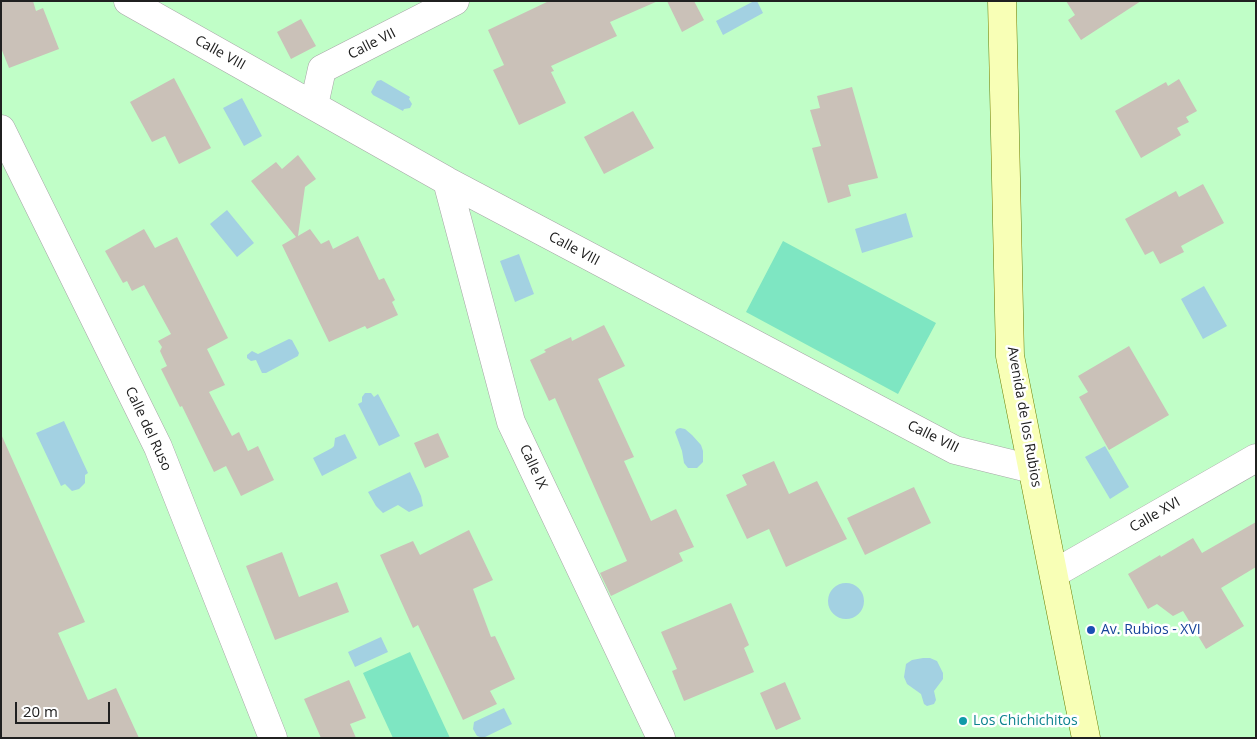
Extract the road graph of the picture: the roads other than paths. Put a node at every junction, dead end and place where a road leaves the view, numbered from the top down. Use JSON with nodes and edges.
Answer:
{"nodes":[{"id":1,"x":128,"y":1,"type":"edge"},
{"id":2,"x":455,"y":1,"type":"edge"},
{"id":3,"x":1002,"y":1,"type":"edge"},
{"id":4,"x":314,"y":105,"type":"junction"},
{"id":5,"x":1,"y":129,"type":"edge"},
{"id":6,"x":446,"y":181,"type":"junction"},
{"id":7,"x":1256,"y":458,"type":"edge"},
{"id":8,"x":1032,"y":469,"type":"junction"},
{"id":9,"x":1055,"y":573,"type":"junction"},
{"id":10,"x":272,"y":738,"type":"edge"},
{"id":11,"x":661,"y":738,"type":"edge"},
{"id":12,"x":1086,"y":738,"type":"edge"}],
"edges":[{"from":1,"to":4,"type":"street","name":"Calle VIII"},
{"from":2,"to":4,"type":"street","name":"Calle VII"},
{"from":3,"to":8,"type":"street","name":"Avenida de los Rubios"},
{"from":4,"to":6,"type":"street","name":"Calle VIII"},
{"from":5,"to":10,"type":"street","name":"Calle del Ruso"},
{"from":6,"to":8,"type":"street","name":"Calle VIII"},
{"from":6,"to":11,"type":"street","name":"Calle IX"},
{"from":7,"to":9,"type":"street","name":"Calle XVI"},
{"from":8,"to":9,"type":"street","name":"Avenida de los Rubios"},
{"from":9,"to":12,"type":"street","name":"Avenida de los Rubios"}]}
